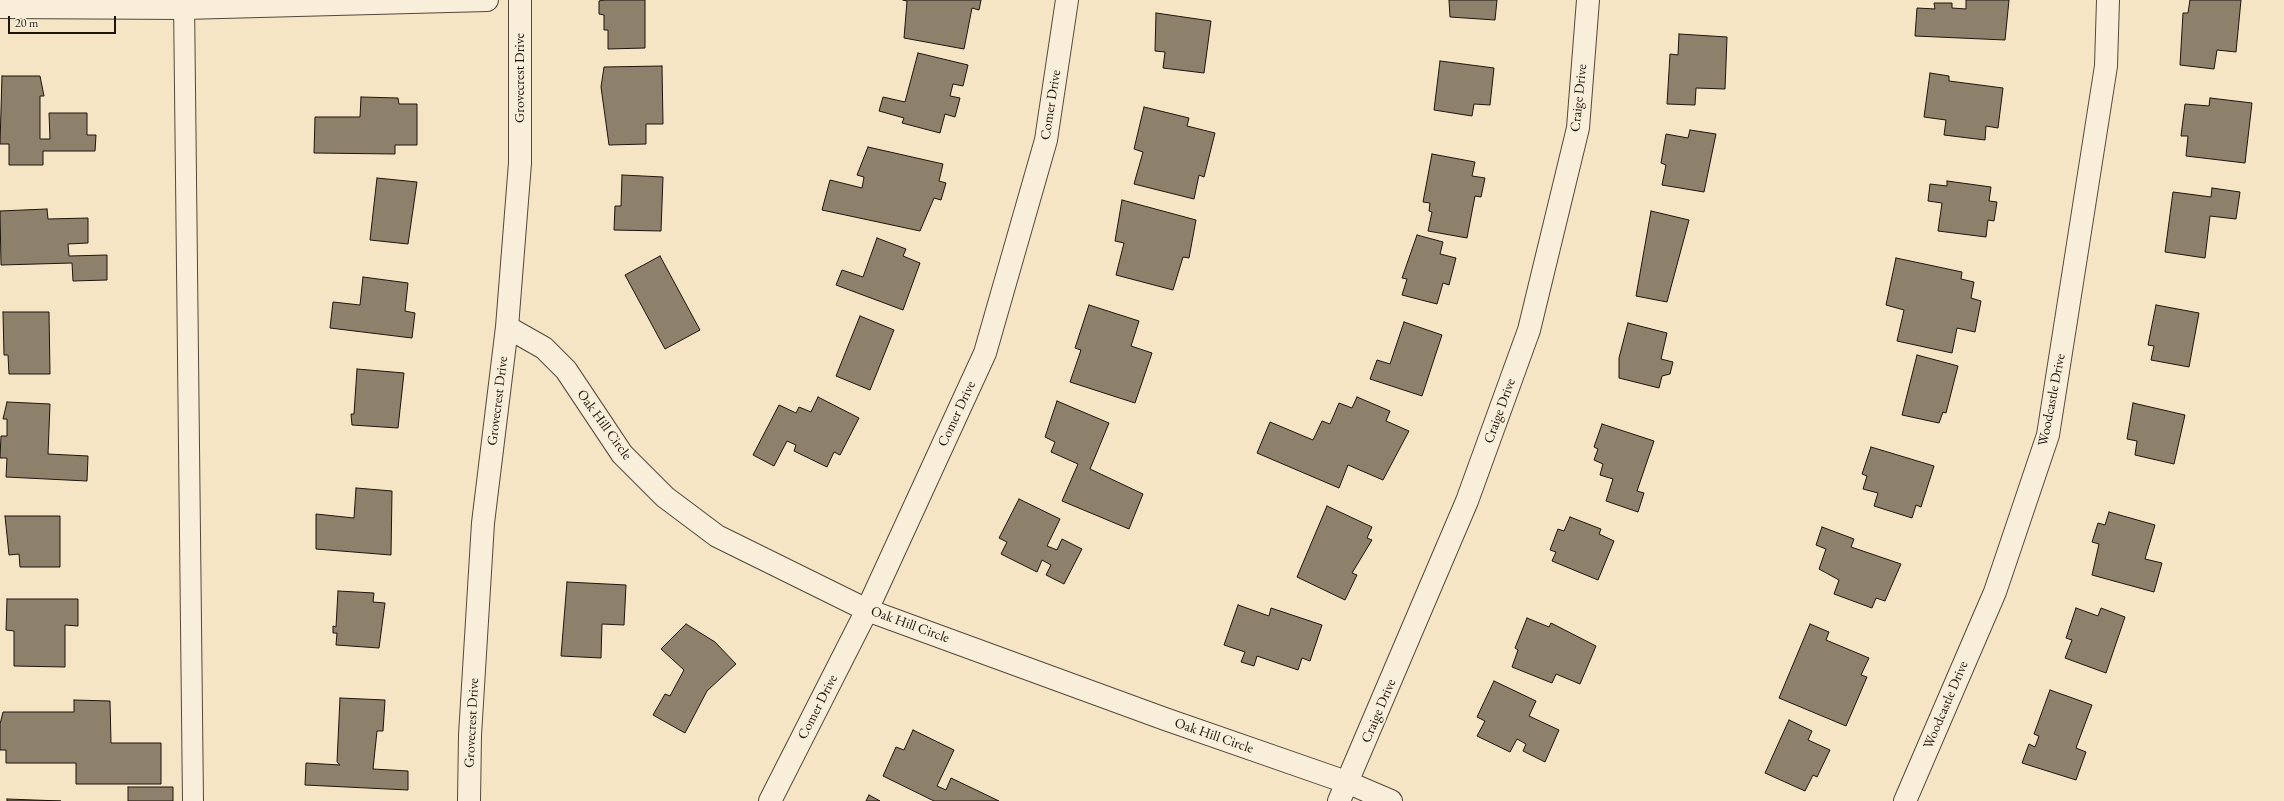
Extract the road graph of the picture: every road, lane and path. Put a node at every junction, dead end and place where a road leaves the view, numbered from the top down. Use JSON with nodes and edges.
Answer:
{"nodes":[{"id":1,"x":487,"y":0,"type":"edge"},
{"id":2,"x":520,"y":0,"type":"edge"},
{"id":3,"x":1067,"y":0,"type":"edge"},
{"id":4,"x":1588,"y":0,"type":"edge"},
{"id":5,"x":2108,"y":0,"type":"edge"},
{"id":6,"x":184,"y":4,"type":"edge"},
{"id":7,"x":0,"y":7,"type":"edge"},
{"id":8,"x":507,"y":327,"type":"junction"},
{"id":9,"x":867,"y":610,"type":"junction"},
{"id":10,"x":1344,"y":792,"type":"edge"},
{"id":11,"x":193,"y":801,"type":"edge"},
{"id":12,"x":469,"y":801,"type":"edge"},
{"id":13,"x":770,"y":801,"type":"edge"},
{"id":14,"x":1391,"y":801,"type":"edge"},
{"id":15,"x":1905,"y":801,"type":"edge"}],
"edges":[{"from":1,"to":6,"type":"street"},
{"from":2,"to":8,"type":"street","name":"Grovecrest Drive"},
{"from":3,"to":9,"type":"street","name":"Comer Drive"},
{"from":4,"to":10,"type":"street","name":"Craige Drive"},
{"from":5,"to":15,"type":"street","name":"Woodcastle Drive"},
{"from":6,"to":7,"type":"street"},
{"from":6,"to":11,"type":"lane"},
{"from":8,"to":9,"type":"street","name":"Oak Hill Circle"},
{"from":8,"to":12,"type":"street","name":"Grovecrest Drive"},
{"from":9,"to":10,"type":"street","name":"Oak Hill Circle"},
{"from":9,"to":13,"type":"street","name":"Comer Drive"},
{"from":10,"to":14,"type":"street","name":"Oak Hill Circle"}]}
